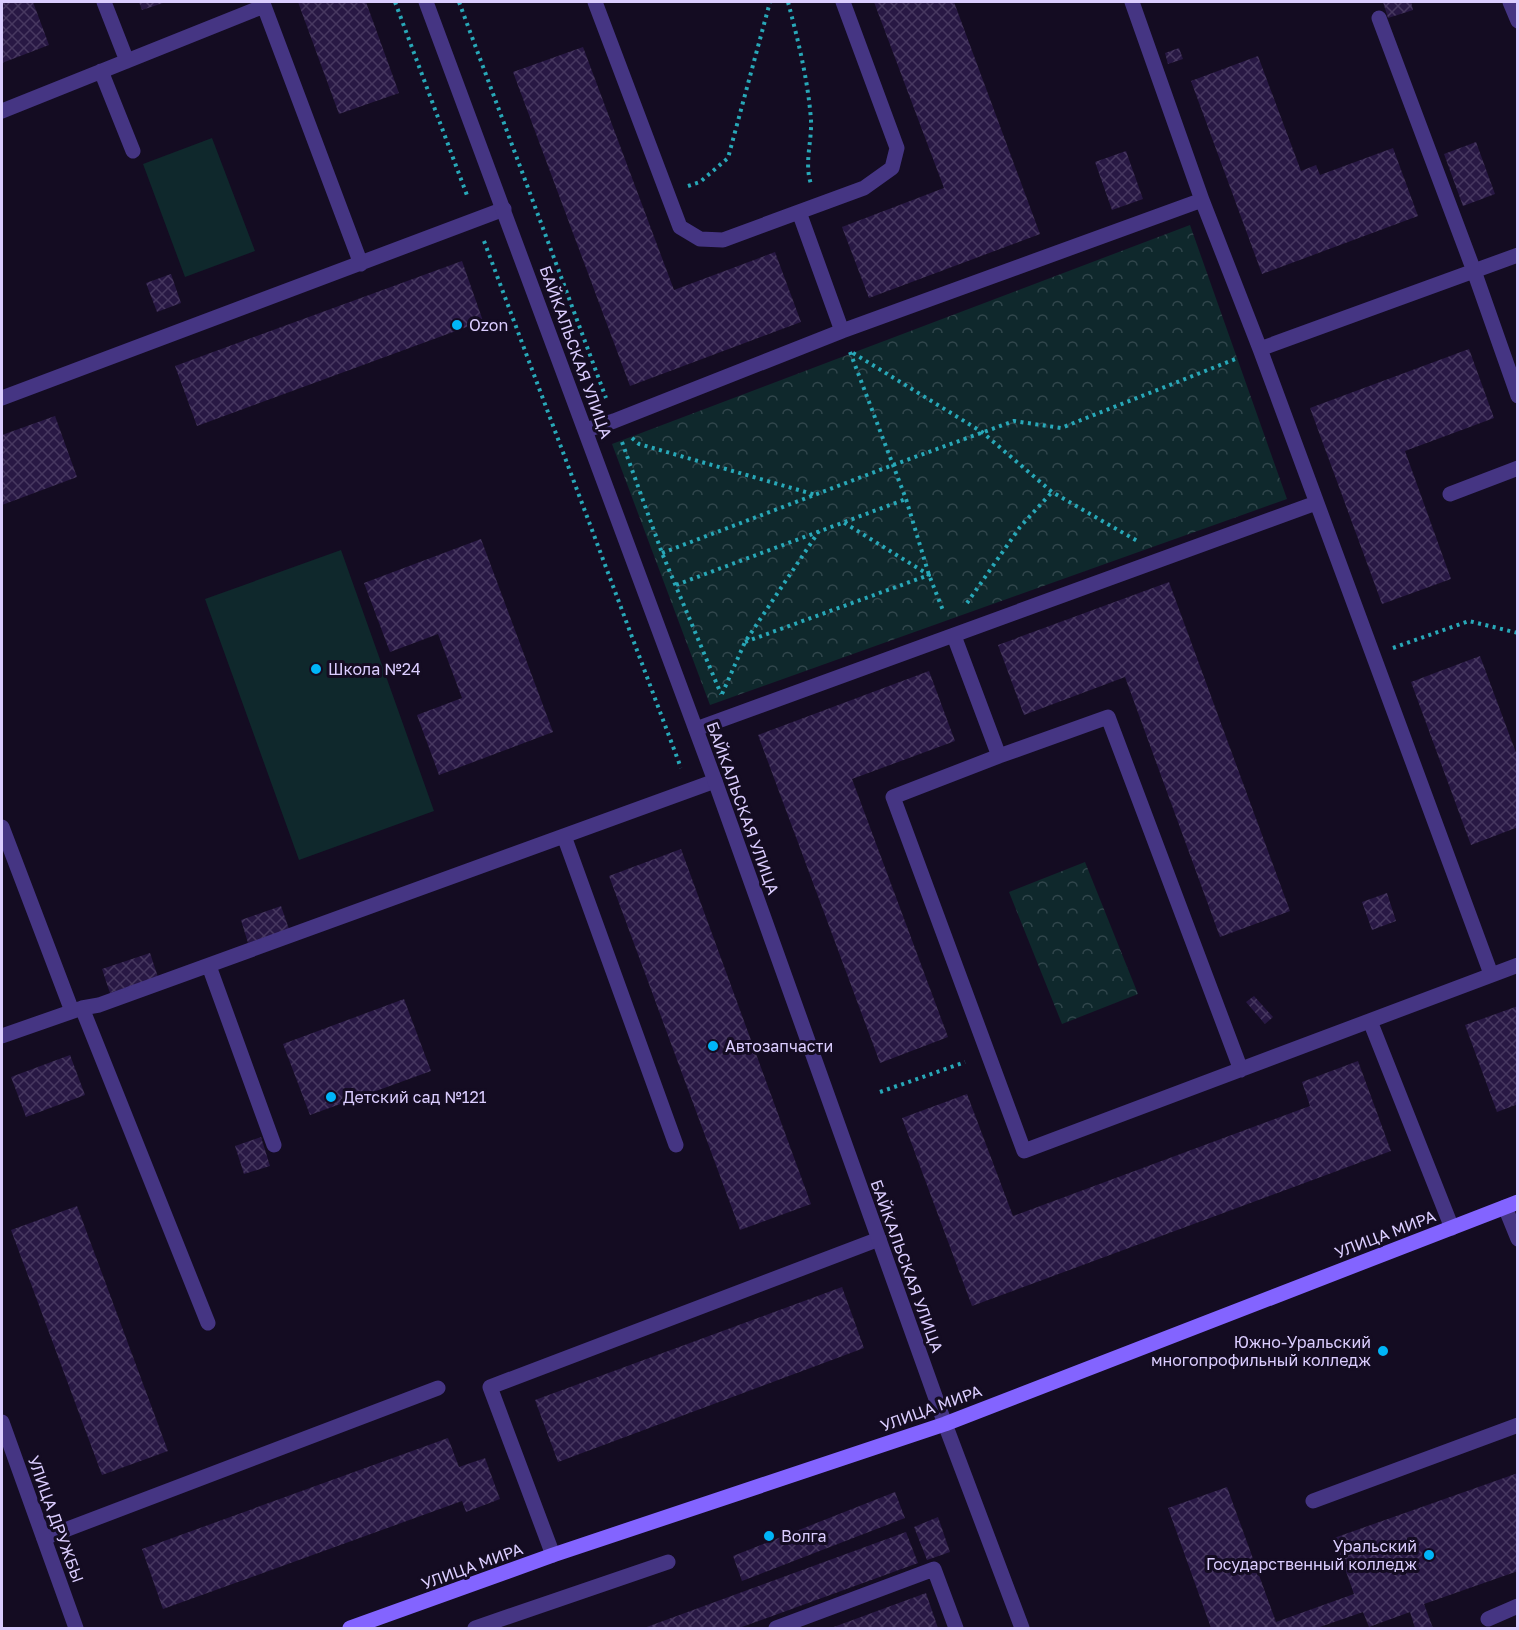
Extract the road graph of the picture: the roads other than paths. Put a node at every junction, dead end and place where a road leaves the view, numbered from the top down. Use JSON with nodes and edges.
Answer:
{"nodes":[{"id":1,"x":104,"y":2,"type":"edge"},
{"id":2,"x":426,"y":2,"type":"edge"},
{"id":3,"x":595,"y":2,"type":"edge"},
{"id":4,"x":843,"y":2,"type":"edge"},
{"id":5,"x":1132,"y":2,"type":"edge"},
{"id":6,"x":1510,"y":2,"type":"edge"},
{"id":7,"x":1379,"y":18,"type":"dead end"},
{"id":8,"x":1518,"y":21,"type":"edge"},
{"id":9,"x":127,"y":61,"type":"junction"},
{"id":10,"x":101,"y":71,"type":"junction"},
{"id":11,"x":2,"y":111,"type":"edge"},
{"id":12,"x":133,"y":151,"type":"dead end"},
{"id":13,"x":1202,"y":200,"type":"junction"},
{"id":14,"x":504,"y":209,"type":"junction"},
{"id":15,"x":799,"y":212,"type":"junction"},
{"id":16,"x":1518,"y":255,"type":"edge"},
{"id":17,"x":361,"y":264,"type":"junction"},
{"id":18,"x":1474,"y":270,"type":"junction"},
{"id":19,"x":842,"y":331,"type":"junction"},
{"id":20,"x":1260,"y":349,"type":"junction"},
{"id":21,"x":1518,"y":396,"type":"edge"},
{"id":22,"x":2,"y":398,"type":"edge"},
{"id":23,"x":586,"y":430,"type":"junction"},
{"id":24,"x":1518,"y":468,"type":"edge"},
{"id":25,"x":1450,"y":494,"type":"dead end"},
{"id":26,"x":1317,"y":503,"type":"junction"},
{"id":27,"x":952,"y":632,"type":"junction"},
{"id":28,"x":696,"y":729,"type":"junction"},
{"id":29,"x":999,"y":756,"type":"junction"},
{"id":30,"x":715,"y":781,"type":"junction"},
{"id":31,"x":2,"y":827,"type":"edge"},
{"id":32,"x":564,"y":836,"type":"junction"},
{"id":33,"x":1518,"y":965,"type":"edge"},
{"id":34,"x":209,"y":966,"type":"junction"},
{"id":35,"x":1491,"y":974,"type":"junction"},
{"id":36,"x":77,"y":1009,"type":"junction"},
{"id":37,"x":1370,"y":1021,"type":"junction"},
{"id":38,"x":2,"y":1035,"type":"edge"},
{"id":39,"x":1241,"y":1070,"type":"junction"},
{"id":40,"x":274,"y":1145,"type":"dead end"},
{"id":41,"x":676,"y":1145,"type":"dead end"},
{"id":42,"x":1511,"y":1204,"type":"edge"},
{"id":43,"x":1452,"y":1228,"type":"junction"},
{"id":44,"x":879,"y":1239,"type":"junction"},
{"id":45,"x":1518,"y":1239,"type":"edge"},
{"id":46,"x":208,"y":1323,"type":"dead end"},
{"id":47,"x":438,"y":1388,"type":"dead end"},
{"id":48,"x":2,"y":1422,"type":"edge"},
{"id":49,"x":945,"y":1424,"type":"junction"},
{"id":50,"x":1518,"y":1425,"type":"edge"},
{"id":51,"x":1313,"y":1501,"type":"dead end"},
{"id":52,"x":44,"y":1538,"type":"junction"},
{"id":53,"x":553,"y":1555,"type":"junction"},
{"id":54,"x":668,"y":1562,"type":"dead end"},
{"id":55,"x":1518,"y":1606,"type":"edge"},
{"id":56,"x":1488,"y":1619,"type":"dead end"},
{"id":57,"x":76,"y":1629,"type":"edge"},
{"id":58,"x":350,"y":1629,"type":"edge"},
{"id":59,"x":475,"y":1629,"type":"edge"},
{"id":60,"x":776,"y":1629,"type":"edge"},
{"id":61,"x":956,"y":1629,"type":"edge"},
{"id":62,"x":1022,"y":1629,"type":"edge"}],
"edges":[{"from":1,"to":9,"type":"street"},
{"from":2,"to":14,"type":"street","name":"БАЙКАЛЬСКАЯ УЛИЦА"},
{"from":3,"to":15,"type":"street"},
{"from":4,"to":15,"type":"street"},
{"from":5,"to":13,"type":"street"},
{"from":6,"to":8,"type":"street"},
{"from":7,"to":18,"type":"street"},
{"from":9,"to":10,"type":"street"},
{"from":9,"to":17,"type":"street"},
{"from":10,"to":11,"type":"street"},
{"from":10,"to":12,"type":"street"},
{"from":13,"to":19,"type":"street"},
{"from":13,"to":20,"type":"street"},
{"from":14,"to":17,"type":"street"},
{"from":14,"to":23,"type":"street","name":"БАЙКАЛЬСКАЯ УЛИЦА"},
{"from":15,"to":19,"type":"street"},
{"from":16,"to":18,"type":"street"},
{"from":17,"to":22,"type":"street"},
{"from":18,"to":20,"type":"street"},
{"from":18,"to":21,"type":"street"},
{"from":19,"to":23,"type":"street"},
{"from":20,"to":26,"type":"street"},
{"from":23,"to":28,"type":"street","name":"БАЙКАЛЬСКАЯ УЛИЦА"},
{"from":24,"to":25,"type":"street"},
{"from":26,"to":27,"type":"street"},
{"from":26,"to":35,"type":"street"},
{"from":27,"to":28,"type":"street"},
{"from":27,"to":29,"type":"street"},
{"from":28,"to":30,"type":"street","name":"БАЙКАЛЬСКАЯ УЛИЦА"},
{"from":29,"to":39,"type":"street"},
{"from":29,"to":39,"type":"street"},
{"from":30,"to":32,"type":"street"},
{"from":30,"to":44,"type":"street","name":"БАЙКАЛЬСКАЯ УЛИЦА"},
{"from":31,"to":36,"type":"street"},
{"from":32,"to":34,"type":"street"},
{"from":32,"to":41,"type":"street"},
{"from":33,"to":35,"type":"street"},
{"from":34,"to":36,"type":"street"},
{"from":34,"to":40,"type":"street"},
{"from":35,"to":37,"type":"street"},
{"from":36,"to":38,"type":"street"},
{"from":36,"to":46,"type":"street"},
{"from":37,"to":39,"type":"street"},
{"from":37,"to":43,"type":"street"},
{"from":42,"to":43,"type":"main road","name":"УЛИЦА МИРА"},
{"from":42,"to":45,"type":"street"},
{"from":43,"to":49,"type":"main road","name":"УЛИЦА МИРА"},
{"from":44,"to":49,"type":"street","name":"БАЙКАЛЬСКАЯ УЛИЦА"},
{"from":44,"to":53,"type":"street"},
{"from":47,"to":52,"type":"street"},
{"from":48,"to":52,"type":"street","name":"УЛИЦА ДРУЖБЫ"},
{"from":49,"to":53,"type":"main road","name":"УЛИЦА МИРА"},
{"from":49,"to":62,"type":"street","name":"БАЙКАЛЬСКАЯ УЛИЦА"},
{"from":50,"to":51,"type":"street"},
{"from":52,"to":57,"type":"street","name":"УЛИЦА ДРУЖБЫ"},
{"from":53,"to":58,"type":"main road","name":"УЛИЦА МИРА"},
{"from":54,"to":59,"type":"street"},
{"from":55,"to":56,"type":"street"},
{"from":60,"to":61,"type":"street"}]}
